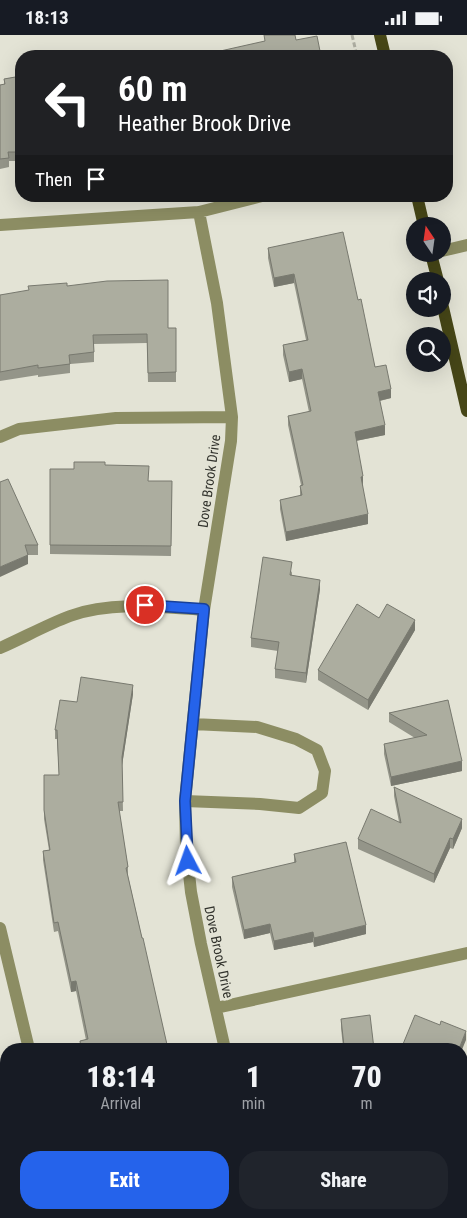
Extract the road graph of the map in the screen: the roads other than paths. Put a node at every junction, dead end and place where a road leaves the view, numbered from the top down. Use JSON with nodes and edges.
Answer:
{"nodes":[{"id":1,"x":380,"y":35,"type":"edge"},
{"id":2,"x":384,"y":50,"type":"edge"},
{"id":3,"x":238,"y":202,"type":"edge"},
{"id":4,"x":418,"y":202,"type":"edge"},
{"id":5,"x":199,"y":212,"type":"junction"},
{"id":6,"x":422,"y":217,"type":"edge"},
{"id":7,"x":0,"y":225,"type":"edge"},
{"id":8,"x":467,"y":245,"type":"edge"},
{"id":9,"x":451,"y":249,"type":"edge"},
{"id":10,"x":445,"y":317,"type":"edge"},
{"id":11,"x":467,"y":411,"type":"edge"},
{"id":12,"x":232,"y":417,"type":"junction"},
{"id":13,"x":0,"y":437,"type":"edge"},
{"id":14,"x":204,"y":609,"type":"junction"},
{"id":15,"x":0,"y":648,"type":"edge"},
{"id":16,"x":193,"y":725,"type":"junction"},
{"id":17,"x":185,"y":801,"type":"junction"},
{"id":18,"x":0,"y":928,"type":"edge"},
{"id":19,"x":467,"y":953,"type":"edge"},
{"id":20,"x":216,"y":1008,"type":"junction"},
{"id":21,"x":29,"y":1043,"type":"edge"},
{"id":22,"x":225,"y":1043,"type":"edge"}],
"edges":[{"from":1,"to":2,"type":"main road"},
{"from":3,"to":5,"type":"street"},
{"from":4,"to":6,"type":"main road"},
{"from":5,"to":7,"type":"street"},
{"from":5,"to":12,"type":"street","name":"Dove Brook Drive"},
{"from":8,"to":9,"type":"street"},
{"from":10,"to":11,"type":"main road"},
{"from":12,"to":13,"type":"street"},
{"from":12,"to":14,"type":"street","name":"Dove Brook Drive"},
{"from":14,"to":15,"type":"street"},
{"from":14,"to":16,"type":"street","name":"Dove Brook Drive"},
{"from":16,"to":17,"type":"street","name":"Dove Brook Drive"},
{"from":16,"to":17,"type":"street"},
{"from":17,"to":20,"type":"street","name":"Dove Brook Drive"},
{"from":18,"to":21,"type":"street"},
{"from":19,"to":20,"type":"street"},
{"from":20,"to":22,"type":"street","name":"Dove Brook Drive"}]}
